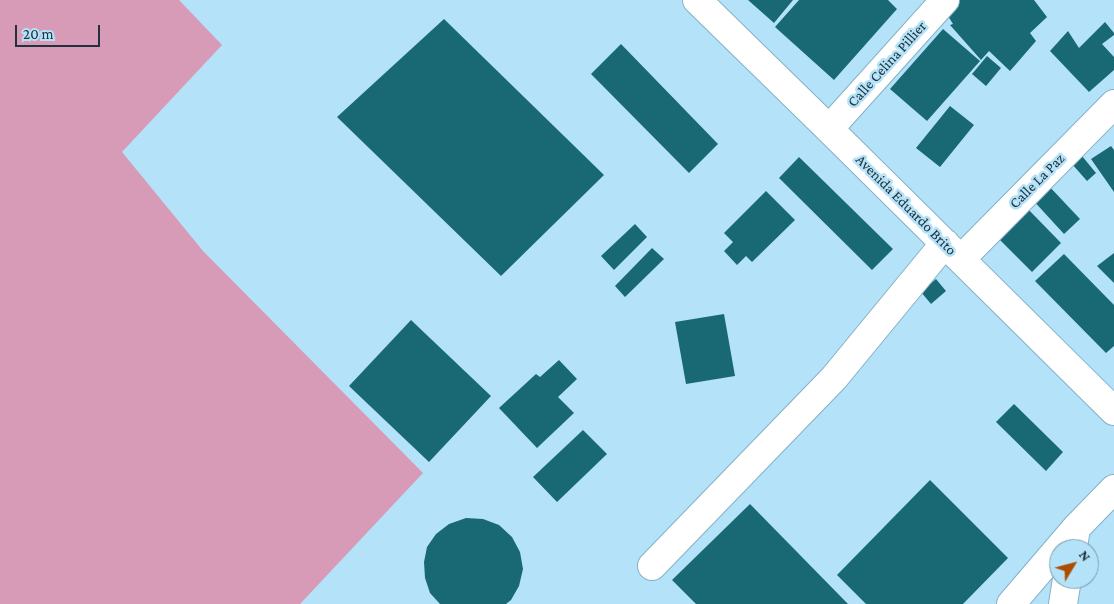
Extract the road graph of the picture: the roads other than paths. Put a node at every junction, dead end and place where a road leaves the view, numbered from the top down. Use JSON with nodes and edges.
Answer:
{"nodes":[{"id":1,"x":697,"y":0,"type":"edge"},
{"id":2,"x":946,"y":0,"type":"edge"},
{"id":3,"x":1114,"y":104,"type":"edge"},
{"id":4,"x":829,"y":129,"type":"junction"},
{"id":5,"x":953,"y":251,"type":"junction"},
{"id":6,"x":1109,"y":398,"type":"edge"},
{"id":7,"x":1114,"y":489,"type":"edge"},
{"id":8,"x":1075,"y":538,"type":"edge"},
{"id":9,"x":652,"y":566,"type":"dead end"},
{"id":10,"x":1065,"y":589,"type":"edge"},
{"id":11,"x":1011,"y":604,"type":"edge"},
{"id":12,"x":1063,"y":604,"type":"edge"}],
"edges":[{"from":1,"to":4,"type":"street","name":"Avenida Eduardo Brito"},
{"from":2,"to":4,"type":"street","name":"Calle Celina Pillier"},
{"from":3,"to":5,"type":"street","name":"Calle La Paz"},
{"from":4,"to":5,"type":"street","name":"Avenida Eduardo Brito"},
{"from":5,"to":6,"type":"street","name":"Avenida Eduardo Brito"},
{"from":5,"to":9,"type":"street","name":"Calle La Paz"},
{"from":7,"to":8,"type":"street"},
{"from":8,"to":11,"type":"street"},
{"from":10,"to":12,"type":"street"}]}
